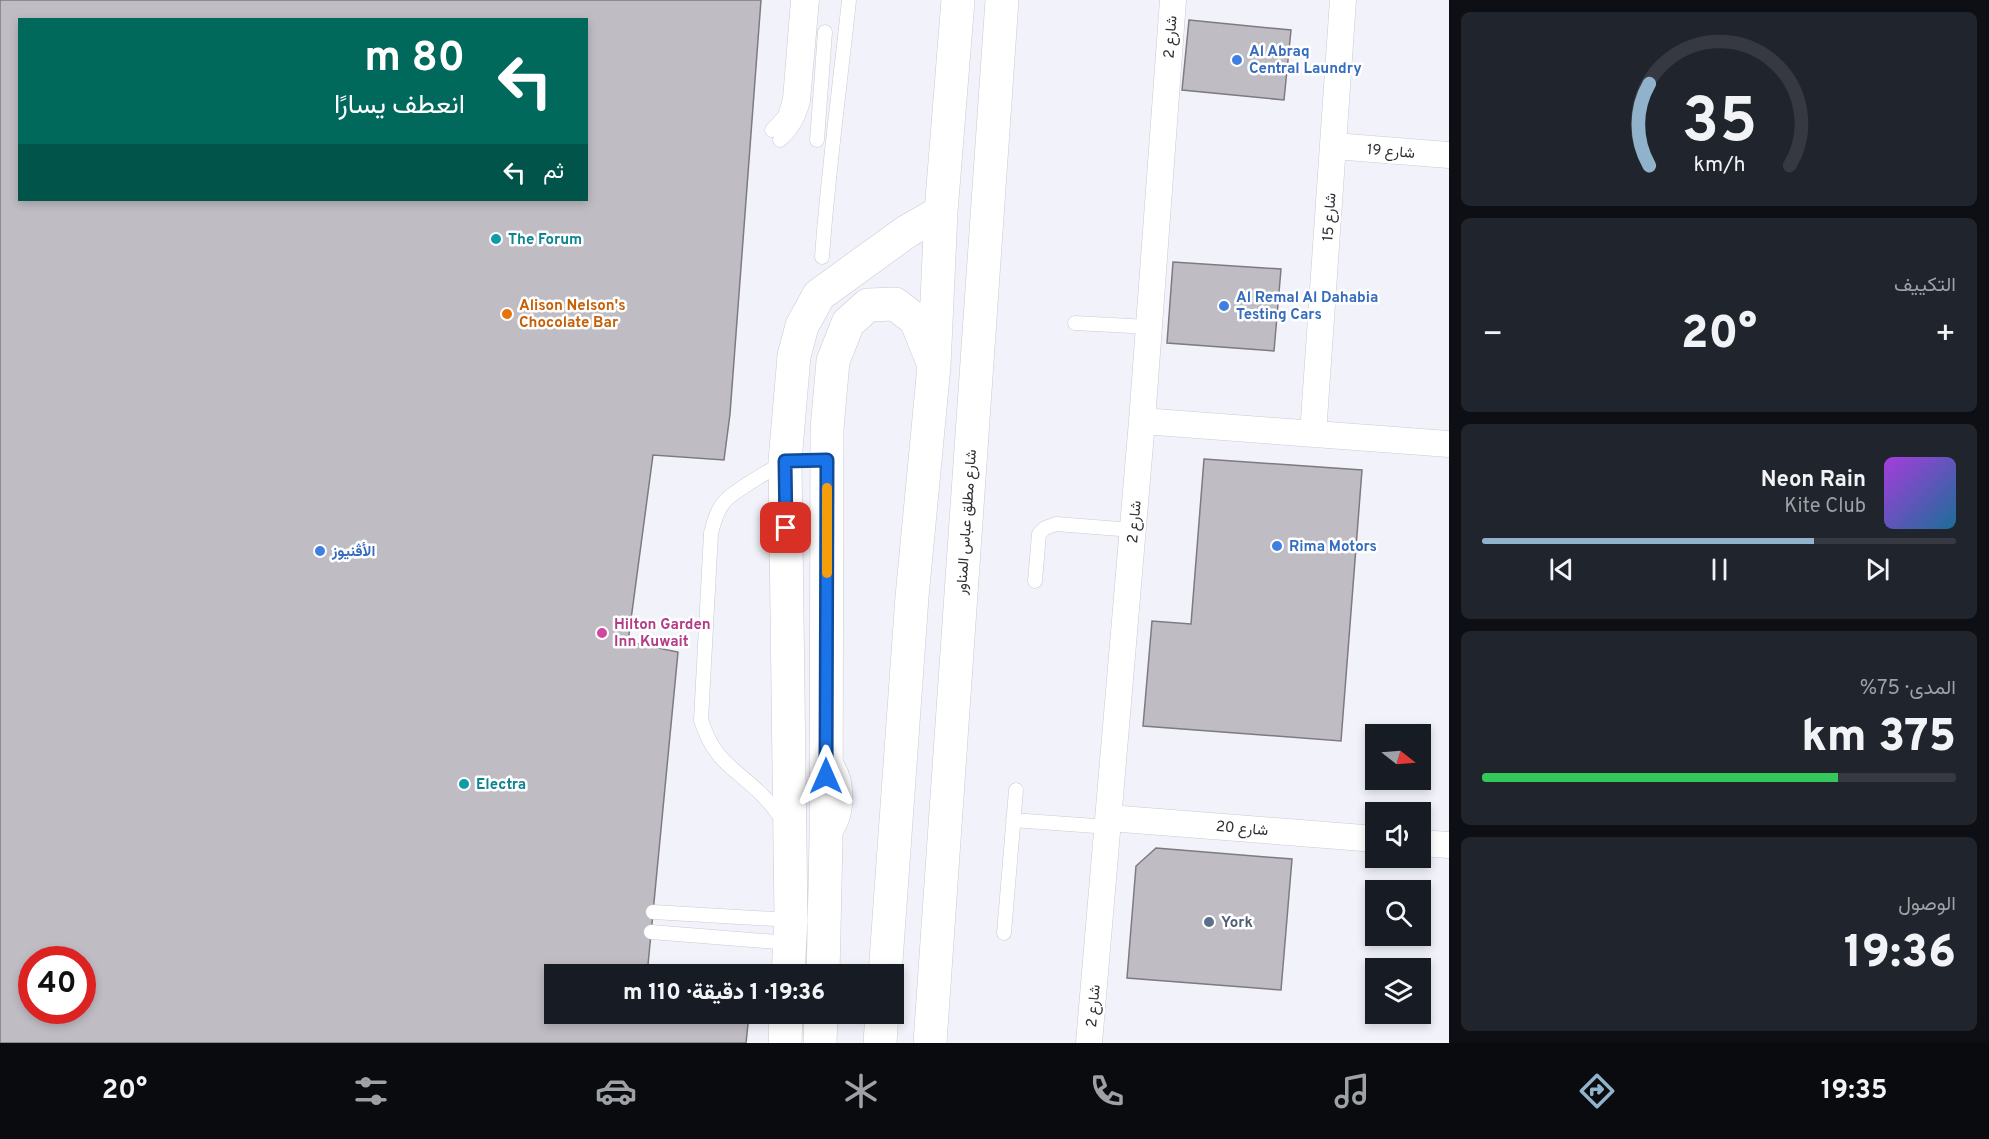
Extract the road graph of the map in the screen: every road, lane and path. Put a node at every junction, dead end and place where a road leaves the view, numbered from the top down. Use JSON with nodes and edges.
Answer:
{"nodes":[{"id":1,"x":798,"y":0,"type":"edge"},
{"id":2,"x":812,"y":0,"type":"edge"},
{"id":3,"x":849,"y":0,"type":"edge"},
{"id":4,"x":958,"y":0,"type":"edge"},
{"id":5,"x":1002,"y":0,"type":"edge"},
{"id":6,"x":1173,"y":0,"type":"edge"},
{"id":7,"x":1343,"y":0,"type":"edge"},
{"id":8,"x":825,"y":32,"type":"dead end"},
{"id":9,"x":780,"y":134,"type":"junction"},
{"id":10,"x":817,"y":140,"type":"junction"},
{"id":11,"x":1334,"y":146,"type":"junction"},
{"id":12,"x":1449,"y":156,"type":"edge"},
{"id":13,"x":831,"y":158,"type":"junction"},
{"id":14,"x":941,"y":212,"type":"junction"},
{"id":15,"x":822,"y":257,"type":"dead end"},
{"id":16,"x":1075,"y":323,"type":"dead end"},
{"id":17,"x":1149,"y":327,"type":"junction"},
{"id":18,"x":934,"y":366,"type":"junction"},
{"id":19,"x":1142,"y":421,"type":"junction"},
{"id":20,"x":1313,"y":434,"type":"junction"},
{"id":21,"x":1449,"y":444,"type":"edge"},
{"id":22,"x":827,"y":460,"type":"junction"},
{"id":23,"x":785,"y":461,"type":"junction"},
{"id":24,"x":1133,"y":530,"type":"junction"},
{"id":25,"x":1035,"y":581,"type":"dead end"},
{"id":26,"x":1016,"y":790,"type":"dead end"},
{"id":27,"x":1013,"y":820,"type":"junction"},
{"id":28,"x":1109,"y":823,"type":"junction"},
{"id":29,"x":789,"y":828,"type":"junction"},
{"id":30,"x":1365,"y":838,"type":"edge"},
{"id":31,"x":1431,"y":844,"type":"edge"},
{"id":32,"x":1449,"y":845,"type":"edge"},
{"id":33,"x":653,"y":912,"type":"dead end"},
{"id":34,"x":651,"y":932,"type":"dead end"},
{"id":35,"x":1004,"y":933,"type":"dead end"},
{"id":36,"x":790,"y":946,"type":"edge"},
{"id":37,"x":824,"y":946,"type":"edge"},
{"id":38,"x":886,"y":964,"type":"edge"},
{"id":39,"x":786,"y":1024,"type":"edge"},
{"id":40,"x":821,"y":1024,"type":"edge"},
{"id":41,"x":881,"y":1024,"type":"edge"},
{"id":42,"x":785,"y":1043,"type":"edge"},
{"id":43,"x":820,"y":1043,"type":"edge"},
{"id":44,"x":880,"y":1043,"type":"edge"},
{"id":45,"x":930,"y":1043,"type":"edge"},
{"id":46,"x":1089,"y":1043,"type":"edge"}],
"edges":[{"from":1,"to":9,"type":"lane"},
{"from":2,"to":9,"type":"lane"},
{"from":3,"to":13,"type":"lane"},
{"from":4,"to":14,"type":"street"},
{"from":5,"to":45,"type":"street","name":"شارع مطلق عباس المناور"},
{"from":6,"to":17,"type":"street","name":"شارع 2"},
{"from":7,"to":11,"type":"street","name":"شارع 15"},
{"from":8,"to":10,"type":"lane"},
{"from":9,"to":10,"type":"lane"},
{"from":10,"to":13,"type":"lane"},
{"from":11,"to":12,"type":"street","name":"شارع 19"},
{"from":11,"to":20,"type":"street","name":"شارع 15"},
{"from":13,"to":15,"type":"lane"},
{"from":14,"to":18,"type":"street"},
{"from":14,"to":23,"type":"street"},
{"from":16,"to":17,"type":"lane"},
{"from":17,"to":19,"type":"street","name":"شارع 2"},
{"from":18,"to":22,"type":"street"},
{"from":18,"to":38,"type":"street"},
{"from":19,"to":20,"type":"street"},
{"from":19,"to":24,"type":"street","name":"شارع 2"},
{"from":20,"to":21,"type":"street"},
{"from":22,"to":23,"type":"street"},
{"from":22,"to":37,"type":"street"},
{"from":23,"to":29,"type":"street"},
{"from":23,"to":29,"type":"lane"},
{"from":24,"to":25,"type":"lane"},
{"from":24,"to":28,"type":"street","name":"شارع 2"},
{"from":26,"to":27,"type":"lane"},
{"from":27,"to":28,"type":"lane"},
{"from":27,"to":35,"type":"lane"},
{"from":28,"to":30,"type":"street","name":"شارع 20"},
{"from":28,"to":46,"type":"street","name":"شارع 2"},
{"from":29,"to":36,"type":"street"},
{"from":31,"to":32,"type":"street"},
{"from":33,"to":36,"type":"lane"},
{"from":34,"to":36,"type":"lane"},
{"from":36,"to":37,"type":"street"},
{"from":39,"to":42,"type":"street"},
{"from":40,"to":43,"type":"street"},
{"from":41,"to":44,"type":"street"}]}
